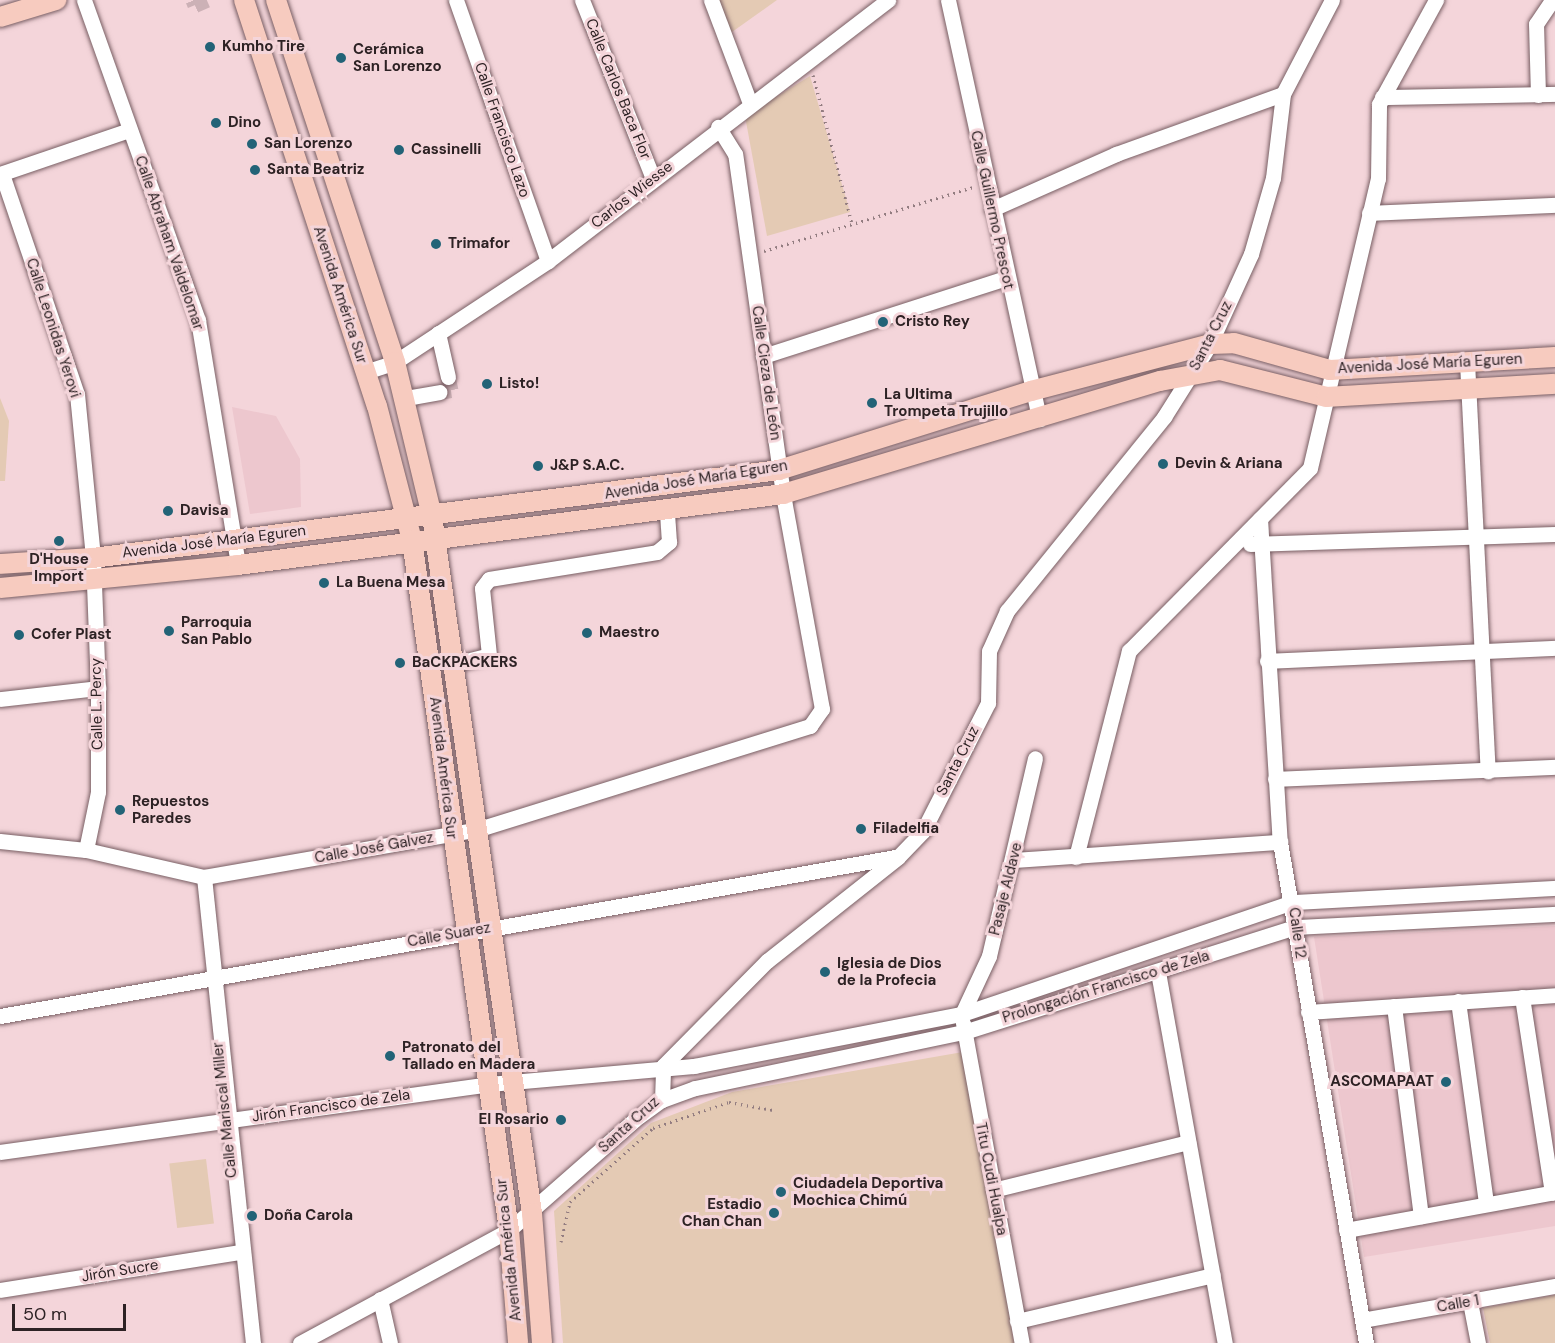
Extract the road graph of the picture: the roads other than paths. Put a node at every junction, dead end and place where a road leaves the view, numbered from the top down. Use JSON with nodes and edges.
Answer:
{"nodes":[{"id":1,"x":56,"y":0,"type":"edge"},
{"id":2,"x":84,"y":0,"type":"edge"},
{"id":3,"x":244,"y":0,"type":"edge"},
{"id":4,"x":276,"y":0,"type":"edge"},
{"id":5,"x":456,"y":0,"type":"edge"},
{"id":6,"x":582,"y":0,"type":"edge"},
{"id":7,"x":711,"y":0,"type":"edge"},
{"id":8,"x":888,"y":0,"type":"edge"},
{"id":9,"x":948,"y":0,"type":"edge"},
{"id":10,"x":1332,"y":0,"type":"edge"},
{"id":11,"x":1436,"y":0,"type":"edge"},
{"id":12,"x":1552,"y":0,"type":"edge"},
{"id":13,"x":0,"y":17,"type":"edge"},
{"id":14,"x":1283,"y":94,"type":"junction"},
{"id":15,"x":1555,"y":94,"type":"edge"},
{"id":16,"x":1538,"y":95,"type":"junction"},
{"id":17,"x":1382,"y":97,"type":"junction"},
{"id":18,"x":750,"y":103,"type":"junction"},
{"id":19,"x":718,"y":127,"type":"junction"},
{"id":20,"x":129,"y":129,"type":"junction"},
{"id":21,"x":1,"y":174,"type":"edge"},
{"id":22,"x":653,"y":178,"type":"junction"},
{"id":23,"x":1555,"y":205,"type":"edge"},
{"id":24,"x":992,"y":209,"type":"junction"},
{"id":25,"x":1369,"y":213,"type":"junction"},
{"id":26,"x":548,"y":261,"type":"junction"},
{"id":27,"x":1006,"y":278,"type":"junction"},
{"id":28,"x":438,"y":333,"type":"junction"},
{"id":29,"x":1210,"y":344,"type":"junction"},
{"id":30,"x":763,"y":356,"type":"junction"},
{"id":31,"x":1555,"y":357,"type":"edge"},
{"id":32,"x":395,"y":362,"type":"junction"},
{"id":33,"x":1467,"y":362,"type":"junction"},
{"id":34,"x":1330,"y":370,"type":"junction"},
{"id":35,"x":364,"y":372,"type":"junction"},
{"id":36,"x":1192,"y":375,"type":"junction"},
{"id":37,"x":448,"y":377,"type":"tunnel mouth"},
{"id":38,"x":1555,"y":384,"type":"edge"},
{"id":39,"x":1467,"y":388,"type":"junction"},
{"id":40,"x":1031,"y":391,"type":"junction"},
{"id":41,"x":439,"y":392,"type":"dead end"},
{"id":42,"x":1327,"y":397,"type":"junction"},
{"id":43,"x":406,"y":398,"type":"junction"},
{"id":44,"x":1039,"y":419,"type":"junction"},
{"id":45,"x":779,"y":470,"type":"junction"},
{"id":46,"x":634,"y":490,"type":"junction"},
{"id":47,"x":783,"y":494,"type":"junction"},
{"id":48,"x":668,"y":510,"type":"junction"},
{"id":49,"x":638,"y":514,"type":"junction"},
{"id":50,"x":432,"y":516,"type":"junction"},
{"id":51,"x":406,"y":519,"type":"junction"},
{"id":52,"x":1260,"y":519,"type":"junction"},
{"id":53,"x":1555,"y":534,"type":"edge"},
{"id":54,"x":1476,"y":537,"type":"junction"},
{"id":55,"x":435,"y":538,"type":"junction"},
{"id":56,"x":235,"y":539,"type":"junction"},
{"id":57,"x":412,"y":540,"type":"junction"},
{"id":58,"x":1260,"y":543,"type":"junction"},
{"id":59,"x":1232,"y":545,"type":"junction"},
{"id":60,"x":146,"y":551,"type":"junction"},
{"id":61,"x":93,"y":558,"type":"junction"},
{"id":62,"x":0,"y":564,"type":"edge"},
{"id":63,"x":238,"y":565,"type":"junction"},
{"id":64,"x":148,"y":575,"type":"junction"},
{"id":65,"x":93,"y":580,"type":"junction"},
{"id":66,"x":0,"y":588,"type":"edge"},
{"id":67,"x":1555,"y":648,"type":"edge"},
{"id":68,"x":1482,"y":651,"type":"junction"},
{"id":69,"x":428,"y":652,"type":"junction"},
{"id":70,"x":453,"y":656,"type":"junction"},
{"id":71,"x":1267,"y":661,"type":"junction"},
{"id":72,"x":98,"y":688,"type":"junction"},
{"id":73,"x":0,"y":699,"type":"edge"},
{"id":74,"x":810,"y":726,"type":"joint"},
{"id":75,"x":1035,"y":758,"type":"dead end"},
{"id":76,"x":1555,"y":767,"type":"edge"},
{"id":77,"x":1488,"y":771,"type":"junction"},
{"id":78,"x":1275,"y":779,"type":"junction"},
{"id":79,"x":479,"y":829,"type":"junction"},
{"id":80,"x":451,"y":835,"type":"junction"},
{"id":81,"x":0,"y":841,"type":"edge"},
{"id":82,"x":1280,"y":842,"type":"junction"},
{"id":83,"x":86,"y":850,"type":"junction"},
{"id":84,"x":898,"y":856,"type":"junction"},
{"id":85,"x":1076,"y":857,"type":"junction"},
{"id":86,"x":1014,"y":860,"type":"junction"},
{"id":87,"x":204,"y":877,"type":"junction"},
{"id":88,"x":1555,"y":888,"type":"edge"},
{"id":89,"x":1293,"y":902,"type":"junction"},
{"id":90,"x":1555,"y":914,"type":"edge"},
{"id":91,"x":492,"y":927,"type":"junction"},
{"id":92,"x":1296,"y":927,"type":"junction"},
{"id":93,"x":465,"y":932,"type":"junction"},
{"id":94,"x":1158,"y":972,"type":"junction"},
{"id":95,"x":211,"y":978,"type":"junction"},
{"id":96,"x":1555,"y":995,"type":"edge"},
{"id":97,"x":1522,"y":997,"type":"junction"},
{"id":98,"x":1458,"y":1001,"type":"junction"},
{"id":99,"x":1394,"y":1006,"type":"junction"},
{"id":100,"x":1308,"y":1012,"type":"junction"},
{"id":101,"x":962,"y":1014,"type":"junction"},
{"id":102,"x":0,"y":1016,"type":"edge"},
{"id":103,"x":964,"y":1032,"type":"junction"},
{"id":104,"x":663,"y":1066,"type":"junction"},
{"id":105,"x":514,"y":1082,"type":"junction"},
{"id":106,"x":488,"y":1084,"type":"junction"},
{"id":107,"x":662,"y":1100,"type":"junction"},
{"id":108,"x":226,"y":1120,"type":"junction"},
{"id":109,"x":1188,"y":1142,"type":"junction"},
{"id":110,"x":0,"y":1152,"type":"edge"},
{"id":111,"x":993,"y":1190,"type":"junction"},
{"id":112,"x":1554,"y":1193,"type":"edge"},
{"id":113,"x":1486,"y":1204,"type":"junction"},
{"id":114,"x":532,"y":1213,"type":"junction"},
{"id":115,"x":1421,"y":1216,"type":"junction"},
{"id":116,"x":509,"y":1230,"type":"junction"},
{"id":117,"x":1346,"y":1230,"type":"junction"},
{"id":118,"x":241,"y":1252,"type":"junction"},
{"id":119,"x":1213,"y":1275,"type":"junction"},
{"id":120,"x":1555,"y":1286,"type":"edge"},
{"id":121,"x":0,"y":1290,"type":"edge"},
{"id":122,"x":380,"y":1299,"type":"junction"},
{"id":123,"x":1470,"y":1302,"type":"junction"},
{"id":124,"x":1362,"y":1320,"type":"junction"},
{"id":125,"x":1017,"y":1321,"type":"junction"},
{"id":126,"x":253,"y":1343,"type":"edge"},
{"id":127,"x":300,"y":1343,"type":"edge"},
{"id":128,"x":390,"y":1343,"type":"edge"},
{"id":129,"x":518,"y":1343,"type":"edge"},
{"id":130,"x":543,"y":1343,"type":"edge"},
{"id":131,"x":1022,"y":1343,"type":"edge"},
{"id":132,"x":1225,"y":1343,"type":"edge"},
{"id":133,"x":1366,"y":1343,"type":"edge"},
{"id":134,"x":1478,"y":1343,"type":"edge"}],
"edges":[{"from":1,"to":13,"type":"main road"},
{"from":2,"to":20,"type":"street","name":"Calle Abraham Valdelomar"},
{"from":3,"to":35,"type":"main road","name":"Avenida América Sur"},
{"from":4,"to":32,"type":"main road","name":"Avenida América Sur"},
{"from":5,"to":26,"type":"street","name":"Calle Francisco Lazo"},
{"from":6,"to":22,"type":"street","name":"Calle Carlos Baca Flor"},
{"from":7,"to":18,"type":"street"},
{"from":8,"to":18,"type":"street","name":"Carlos Wiesse"},
{"from":9,"to":24,"type":"street","name":"Calle Guillermo Prescot"},
{"from":10,"to":14,"type":"street","name":"Santa Cruz"},
{"from":11,"to":17,"type":"street"},
{"from":12,"to":16,"type":"street"},
{"from":14,"to":24,"type":"street"},
{"from":14,"to":29,"type":"street","name":"Santa Cruz"},
{"from":15,"to":16,"type":"street"},
{"from":16,"to":17,"type":"street"},
{"from":17,"to":25,"type":"street"},
{"from":18,"to":19,"type":"street","name":"Carlos Wiesse"},
{"from":19,"to":22,"type":"street","name":"Carlos Wiesse"},
{"from":19,"to":30,"type":"street","name":"Calle Cieza de León"},
{"from":20,"to":21,"type":"street"},
{"from":20,"to":56,"type":"street","name":"Calle Abraham Valdelomar"},
{"from":21,"to":61,"type":"street","name":"Calle Leonidas Yerovi"},
{"from":22,"to":26,"type":"street","name":"Carlos Wiesse"},
{"from":23,"to":25,"type":"street"},
{"from":24,"to":27,"type":"street","name":"Calle Guillermo Prescot"},
{"from":25,"to":34,"type":"street"},
{"from":26,"to":28,"type":"street","name":"Carlos Wiesse"},
{"from":27,"to":30,"type":"street"},
{"from":27,"to":40,"type":"street","name":"Calle Guillermo Prescot"},
{"from":28,"to":32,"type":"street","name":"Carlos Wiesse"},
{"from":28,"to":37,"type":"street"},
{"from":29,"to":34,"type":"main road","name":"Avenida José María Eguren"},
{"from":29,"to":36,"type":"street","name":"Santa Cruz"},
{"from":29,"to":40,"type":"main road","name":"Avenida José María Eguren"},
{"from":30,"to":45,"type":"street","name":"Calle Cieza de León"},
{"from":31,"to":33,"type":"main road","name":"Avenida José María Eguren"},
{"from":32,"to":35,"type":"street","name":"Carlos Wiesse"},
{"from":32,"to":43,"type":"main road","name":"Avenida América Sur"},
{"from":33,"to":34,"type":"main road","name":"Avenida José María Eguren"},
{"from":33,"to":39,"type":"street"},
{"from":34,"to":42,"type":"street"},
{"from":35,"to":51,"type":"main road","name":"Avenida América Sur"},
{"from":36,"to":42,"type":"main road","name":"Avenida José María Eguren"},
{"from":36,"to":44,"type":"main road","name":"Avenida José María Eguren"},
{"from":36,"to":84,"type":"street","name":"Santa Cruz"},
{"from":38,"to":39,"type":"main road","name":"Avenida José María Eguren"},
{"from":39,"to":42,"type":"main road","name":"Avenida José María Eguren"},
{"from":39,"to":54,"type":"street"},
{"from":40,"to":44,"type":"street","name":"Calle Guillermo Prescot"},
{"from":40,"to":45,"type":"main road","name":"Avenida José María Eguren"},
{"from":41,"to":43,"type":"street"},
{"from":42,"to":52,"type":"street"},
{"from":43,"to":50,"type":"main road","name":"Avenida América Sur"},
{"from":44,"to":47,"type":"main road","name":"Avenida José María Eguren"},
{"from":45,"to":46,"type":"main road","name":"Avenida José María Eguren"},
{"from":45,"to":47,"type":"street","name":"Calle Cieza de León"},
{"from":46,"to":49,"type":"main road"},
{"from":46,"to":50,"type":"main road","name":"Avenida José María Eguren"},
{"from":47,"to":48,"type":"main road","name":"Avenida José María Eguren"},
{"from":47,"to":74,"type":"street","name":"Calle Cieza de León"},
{"from":48,"to":49,"type":"main road","name":"Avenida José María Eguren"},
{"from":48,"to":70,"type":"street"},
{"from":49,"to":55,"type":"main road","name":"Avenida José María Eguren"},
{"from":50,"to":51,"type":"main road","name":"Avenida José María Eguren"},
{"from":50,"to":55,"type":"main road","name":"Avenida América Sur"},
{"from":51,"to":56,"type":"main road","name":"Avenida José María Eguren"},
{"from":51,"to":57,"type":"main road","name":"Avenida América Sur"},
{"from":52,"to":58,"type":"street","name":"Calle 12"},
{"from":52,"to":59,"type":"street"},
{"from":53,"to":54,"type":"street"},
{"from":54,"to":58,"type":"street"},
{"from":54,"to":68,"type":"street"},
{"from":55,"to":57,"type":"main road","name":"Avenida José María Eguren"},
{"from":55,"to":70,"type":"main road","name":"Avenida América Sur"},
{"from":56,"to":60,"type":"main road","name":"Avenida José María Eguren"},
{"from":56,"to":63,"type":"street","name":"Calle Abraham Valdelomar"},
{"from":57,"to":63,"type":"main road","name":"Avenida José María Eguren"},
{"from":57,"to":69,"type":"main road","name":"Avenida América Sur"},
{"from":58,"to":59,"type":"street"},
{"from":58,"to":71,"type":"street","name":"Calle 12"},
{"from":59,"to":85,"type":"street"},
{"from":60,"to":61,"type":"main road","name":"Avenida José María Eguren"},
{"from":60,"to":64,"type":"main road"},
{"from":61,"to":62,"type":"main road","name":"Avenida José María Eguren"},
{"from":61,"to":65,"type":"street","name":"Calle L. Percy"},
{"from":63,"to":64,"type":"main road","name":"Avenida José María Eguren"},
{"from":64,"to":65,"type":"main road","name":"Avenida José María Eguren"},
{"from":65,"to":66,"type":"main road","name":"Avenida José María Eguren"},
{"from":65,"to":72,"type":"street","name":"Calle L. Percy"},
{"from":67,"to":68,"type":"street"},
{"from":68,"to":71,"type":"street"},
{"from":68,"to":77,"type":"street"},
{"from":69,"to":70,"type":"main road"},
{"from":69,"to":80,"type":"main road","name":"Avenida América Sur"},
{"from":70,"to":79,"type":"main road","name":"Avenida América Sur"},
{"from":71,"to":78,"type":"street","name":"Calle 12"},
{"from":72,"to":73,"type":"street"},
{"from":72,"to":83,"type":"street","name":"Calle L. Percy"},
{"from":74,"to":79,"type":"street","name":"Calle José Galvez"},
{"from":75,"to":86,"type":"street","name":"Pasaje Aldave"},
{"from":76,"to":77,"type":"street"},
{"from":77,"to":78,"type":"street"},
{"from":78,"to":82,"type":"street","name":"Calle 12"},
{"from":79,"to":80,"type":"street","name":"Calle José Galvez"},
{"from":79,"to":91,"type":"main road","name":"Avenida América Sur"},
{"from":80,"to":87,"type":"street","name":"Calle José Galvez"},
{"from":80,"to":93,"type":"main road","name":"Avenida América Sur"},
{"from":81,"to":83,"type":"street","name":"Calle José Galvez"},
{"from":82,"to":85,"type":"street"},
{"from":82,"to":89,"type":"street","name":"Calle 12"},
{"from":83,"to":87,"type":"street","name":"Calle José Galvez"},
{"from":84,"to":91,"type":"street","name":"Calle Suarez"},
{"from":84,"to":104,"type":"street","name":"Santa Cruz"},
{"from":85,"to":86,"type":"street"},
{"from":86,"to":101,"type":"street","name":"Pasaje Aldave"},
{"from":87,"to":95,"type":"street","name":"Calle Mariscal Miller"},
{"from":88,"to":89,"type":"street","name":"Prolongación Francisco de Zela"},
{"from":89,"to":92,"type":"street","name":"Calle 12"},
{"from":89,"to":101,"type":"street","name":"Prolongación Francisco de Zela"},
{"from":90,"to":92,"type":"street","name":"Prolongación Francisco de Zela"},
{"from":91,"to":93,"type":"street","name":"Calle Suarez"},
{"from":91,"to":105,"type":"main road","name":"Avenida América Sur"},
{"from":92,"to":94,"type":"street","name":"Prolongación Francisco de Zela"},
{"from":92,"to":100,"type":"street","name":"Calle 12"},
{"from":93,"to":95,"type":"street","name":"Calle Suarez"},
{"from":93,"to":106,"type":"main road","name":"Avenida América Sur"},
{"from":94,"to":103,"type":"street","name":"Prolongación Francisco de Zela"},
{"from":94,"to":109,"type":"street"},
{"from":95,"to":102,"type":"street","name":"Calle Suarez"},
{"from":95,"to":108,"type":"street","name":"Calle Mariscal Miller"},
{"from":96,"to":97,"type":"street"},
{"from":97,"to":98,"type":"street"},
{"from":97,"to":112,"type":"street"},
{"from":98,"to":99,"type":"street"},
{"from":98,"to":113,"type":"street"},
{"from":99,"to":100,"type":"street"},
{"from":99,"to":115,"type":"street"},
{"from":100,"to":117,"type":"street","name":"Calle 12"},
{"from":101,"to":103,"type":"street","name":"Titu Cudi Hualpa"},
{"from":101,"to":104,"type":"street","name":"Prolongación Francisco de Zela"},
{"from":103,"to":107,"type":"street","name":"Prolongación Francisco de Zela"},
{"from":103,"to":111,"type":"street","name":"Titu Cudi Hualpa"},
{"from":104,"to":105,"type":"street","name":"Jirón Francisco de Zela"},
{"from":104,"to":107,"type":"street","name":"Santa Cruz"},
{"from":105,"to":106,"type":"street","name":"Jirón Francisco de Zela"},
{"from":105,"to":114,"type":"main road","name":"Avenida América Sur"},
{"from":106,"to":108,"type":"street","name":"Jirón Francisco de Zela"},
{"from":106,"to":116,"type":"main road","name":"Avenida América Sur"},
{"from":107,"to":114,"type":"street","name":"Santa Cruz"},
{"from":108,"to":110,"type":"street","name":"Jirón Francisco de Zela"},
{"from":108,"to":118,"type":"street","name":"Calle Mariscal Miller"},
{"from":109,"to":111,"type":"street"},
{"from":109,"to":119,"type":"street"},
{"from":111,"to":125,"type":"street","name":"Titu Cudi Hualpa"},
{"from":112,"to":113,"type":"street"},
{"from":113,"to":115,"type":"street"},
{"from":114,"to":116,"type":"street","name":"Santa Cruz"},
{"from":114,"to":130,"type":"main road","name":"Avenida América Sur"},
{"from":115,"to":117,"type":"street"},
{"from":116,"to":122,"type":"street","name":"Santa Cruz"},
{"from":116,"to":129,"type":"main road","name":"Avenida América Sur"},
{"from":117,"to":124,"type":"street","name":"Calle 12"},
{"from":118,"to":121,"type":"street","name":"Jirón Sucre"},
{"from":118,"to":126,"type":"street","name":"Calle Mariscal Miller"},
{"from":119,"to":125,"type":"street"},
{"from":119,"to":132,"type":"street"},
{"from":120,"to":123,"type":"street","name":"Calle 1"},
{"from":122,"to":127,"type":"street","name":"Santa Cruz"},
{"from":122,"to":128,"type":"street"},
{"from":123,"to":124,"type":"street","name":"Calle 1"},
{"from":123,"to":134,"type":"street"},
{"from":124,"to":133,"type":"street","name":"Calle 12"},
{"from":125,"to":131,"type":"street","name":"Titu Cudi Hualpa"}]}
